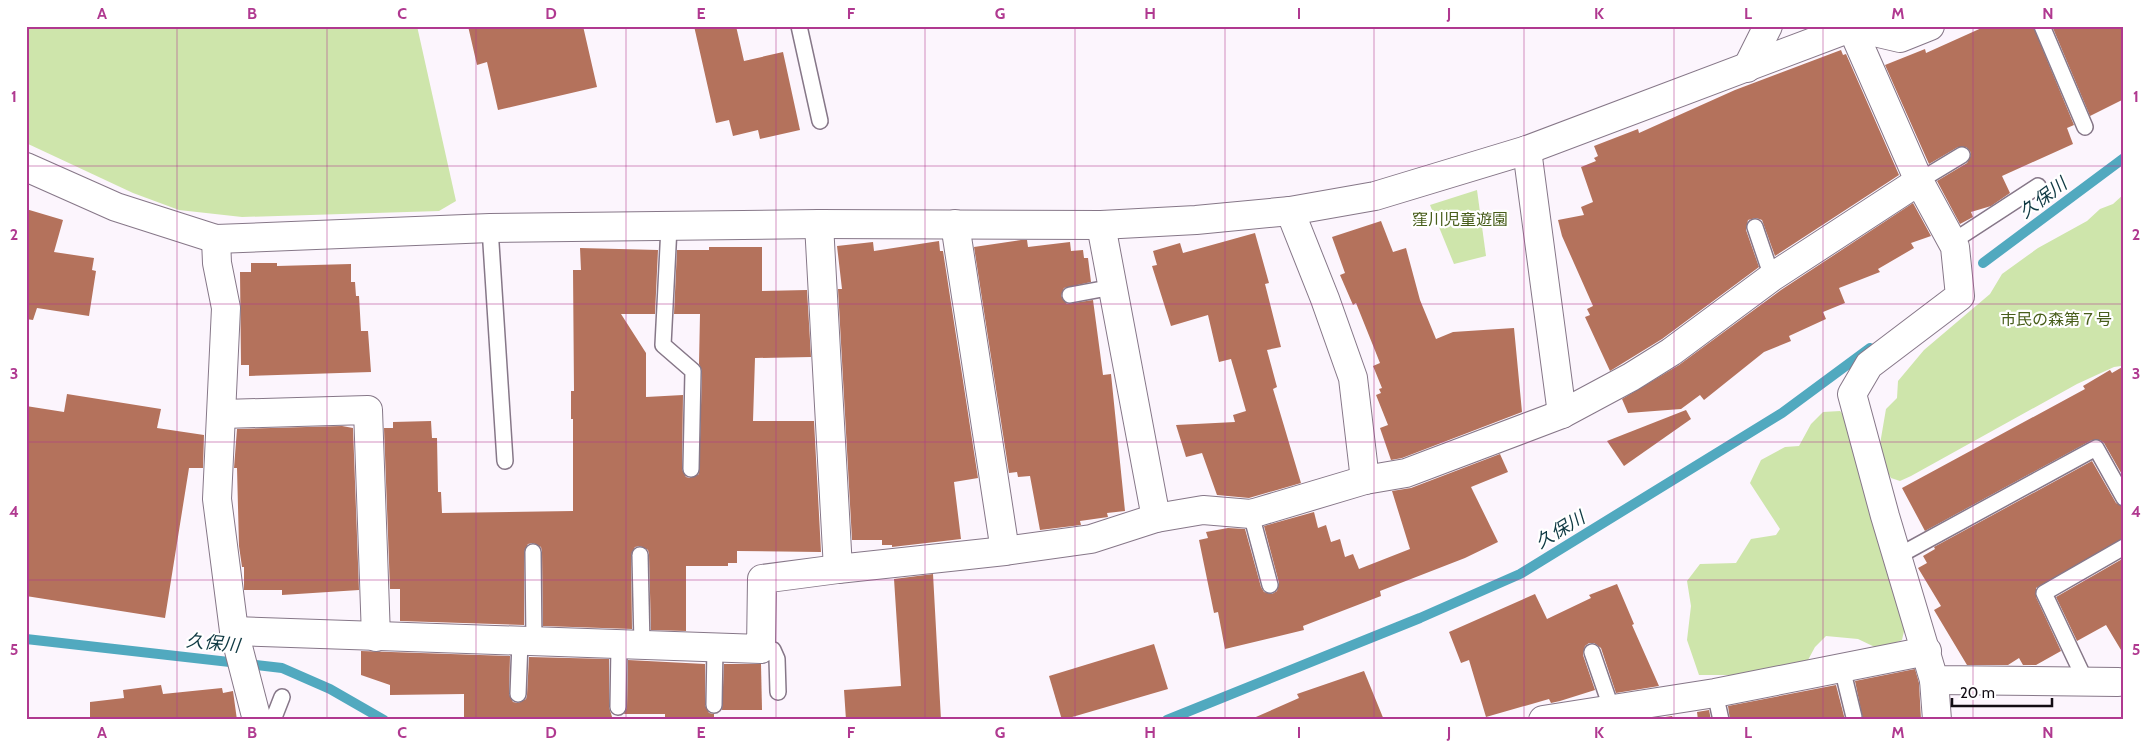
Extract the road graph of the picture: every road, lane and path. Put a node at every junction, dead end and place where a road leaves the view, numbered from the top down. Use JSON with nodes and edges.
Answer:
{"nodes":[{"id":1,"x":799,"y":26,"type":"edge"},
{"id":2,"x":1768,"y":26,"type":"edge"},
{"id":3,"x":1930,"y":26,"type":"edge"},
{"id":4,"x":2042,"y":26,"type":"edge"},
{"id":5,"x":1852,"y":27,"type":"edge"},
{"id":6,"x":1747,"y":68,"type":"junction"},
{"id":7,"x":820,"y":121,"type":"dead end"},
{"id":8,"x":2085,"y":127,"type":"dead end"},
{"id":9,"x":1527,"y":150,"type":"junction"},
{"id":10,"x":1962,"y":155,"type":"dead end"},
{"id":11,"x":26,"y":167,"type":"edge"},
{"id":12,"x":1919,"y":181,"type":"junction"},
{"id":13,"x":2038,"y":186,"type":"dead end"},
{"id":14,"x":1290,"y":211,"type":"junction"},
{"id":15,"x":819,"y":224,"type":"junction"},
{"id":16,"x":955,"y":224,"type":"junction"},
{"id":17,"x":1101,"y":225,"type":"junction"},
{"id":18,"x":669,"y":227,"type":"junction"},
{"id":19,"x":1755,"y":227,"type":"dead end"},
{"id":20,"x":490,"y":228,"type":"junction"},
{"id":21,"x":216,"y":239,"type":"junction"},
{"id":22,"x":1952,"y":242,"type":"junction"},
{"id":23,"x":1772,"y":277,"type":"junction"},
{"id":24,"x":1113,"y":286,"type":"junction"},
{"id":25,"x":1070,"y":295,"type":"dead end"},
{"id":26,"x":223,"y":414,"type":"junction"},
{"id":27,"x":1562,"y":414,"type":"junction"},
{"id":28,"x":505,"y":461,"type":"dead end"},
{"id":29,"x":691,"y":469,"type":"dead end"},
{"id":30,"x":1365,"y":480,"type":"junction"},
{"id":31,"x":2124,"y":498,"type":"edge"},
{"id":32,"x":1251,"y":514,"type":"junction"},
{"id":33,"x":1156,"y":518,"type":"junction"},
{"id":34,"x":2124,"y":547,"type":"edge"},
{"id":35,"x":533,"y":552,"type":"dead end"},
{"id":36,"x":1005,"y":552,"type":"junction"},
{"id":37,"x":640,"y":555,"type":"dead end"},
{"id":38,"x":1898,"y":556,"type":"junction"},
{"id":39,"x":838,"y":569,"type":"junction"},
{"id":40,"x":1270,"y":585,"type":"dead end"},
{"id":41,"x":234,"y":631,"type":"junction"},
{"id":42,"x":376,"y":637,"type":"junction"},
{"id":43,"x":527,"y":642,"type":"junction"},
{"id":44,"x":630,"y":645,"type":"junction"},
{"id":45,"x":714,"y":647,"type":"junction"},
{"id":46,"x":761,"y":649,"type":"junction"},
{"id":47,"x":1927,"y":651,"type":"junction"},
{"id":48,"x":1592,"y":652,"type":"dead end"},
{"id":49,"x":1842,"y":668,"type":"junction"},
{"id":50,"x":1934,"y":680,"type":"junction"},
{"id":51,"x":2086,"y":682,"type":"junction"},
{"id":52,"x":2118,"y":682,"type":"dead end"},
{"id":53,"x":778,"y":692,"type":"dead end"},
{"id":54,"x":1715,"y":693,"type":"junction"},
{"id":55,"x":518,"y":694,"type":"dead end"},
{"id":56,"x":282,"y":698,"type":"dead end"},
{"id":57,"x":714,"y":705,"type":"dead end"},
{"id":58,"x":618,"y":707,"type":"dead end"},
{"id":59,"x":1612,"y":710,"type":"junction"},
{"id":60,"x":1577,"y":717,"type":"edge"},
{"id":61,"x":1854,"y":717,"type":"dead end"},
{"id":62,"x":257,"y":720,"type":"edge"},
{"id":63,"x":273,"y":720,"type":"edge"},
{"id":64,"x":1543,"y":720,"type":"edge"},
{"id":65,"x":1721,"y":720,"type":"edge"},
{"id":66,"x":1937,"y":720,"type":"edge"}],
"edges":[{"from":1,"to":7,"type":"lane"},
{"from":2,"to":6,"type":"street"},
{"from":3,"to":5,"type":"street"},
{"from":4,"to":8,"type":"lane"},
{"from":5,"to":6,"type":"street"},
{"from":5,"to":12,"type":"street"},
{"from":6,"to":9,"type":"street"},
{"from":9,"to":14,"type":"street"},
{"from":9,"to":27,"type":"street"},
{"from":10,"to":12,"type":"lane"},
{"from":11,"to":21,"type":"street"},
{"from":12,"to":22,"type":"street"},
{"from":12,"to":23,"type":"street"},
{"from":13,"to":22,"type":"lane"},
{"from":14,"to":17,"type":"street"},
{"from":14,"to":30,"type":"street"},
{"from":15,"to":16,"type":"street"},
{"from":15,"to":18,"type":"street"},
{"from":15,"to":39,"type":"street"},
{"from":16,"to":17,"type":"street"},
{"from":16,"to":36,"type":"street"},
{"from":17,"to":24,"type":"street"},
{"from":18,"to":20,"type":"street"},
{"from":18,"to":29,"type":"lane"},
{"from":19,"to":23,"type":"lane"},
{"from":20,"to":21,"type":"street"},
{"from":20,"to":28,"type":"lane"},
{"from":21,"to":26,"type":"street"},
{"from":22,"to":38,"type":"street"},
{"from":23,"to":27,"type":"street"},
{"from":24,"to":25,"type":"lane"},
{"from":24,"to":33,"type":"street"},
{"from":26,"to":41,"type":"street"},
{"from":26,"to":42,"type":"street"},
{"from":27,"to":30,"type":"street"},
{"from":30,"to":32,"type":"street"},
{"from":31,"to":38,"type":"lane"},
{"from":32,"to":33,"type":"street"},
{"from":32,"to":40,"type":"lane"},
{"from":33,"to":36,"type":"street"},
{"from":34,"to":51,"type":"lane"},
{"from":35,"to":43,"type":"lane"},
{"from":36,"to":39,"type":"street"},
{"from":37,"to":44,"type":"lane"},
{"from":38,"to":47,"type":"street"},
{"from":39,"to":46,"type":"street"},
{"from":41,"to":42,"type":"street"},
{"from":41,"to":62,"type":"street"},
{"from":42,"to":43,"type":"street"},
{"from":43,"to":44,"type":"street"},
{"from":43,"to":55,"type":"lane"},
{"from":44,"to":45,"type":"street"},
{"from":44,"to":58,"type":"lane"},
{"from":45,"to":46,"type":"street"},
{"from":45,"to":57,"type":"lane"},
{"from":46,"to":53,"type":"lane"},
{"from":47,"to":49,"type":"street"},
{"from":47,"to":50,"type":"street"},
{"from":48,"to":59,"type":"lane"},
{"from":49,"to":54,"type":"street"},
{"from":49,"to":61,"type":"lane"},
{"from":50,"to":51,"type":"street"},
{"from":50,"to":66,"type":"street"},
{"from":51,"to":52,"type":"street"},
{"from":54,"to":59,"type":"street"},
{"from":54,"to":65,"type":"lane"},
{"from":56,"to":63,"type":"lane"},
{"from":59,"to":60,"type":"street"},
{"from":60,"to":64,"type":"street"}]}
